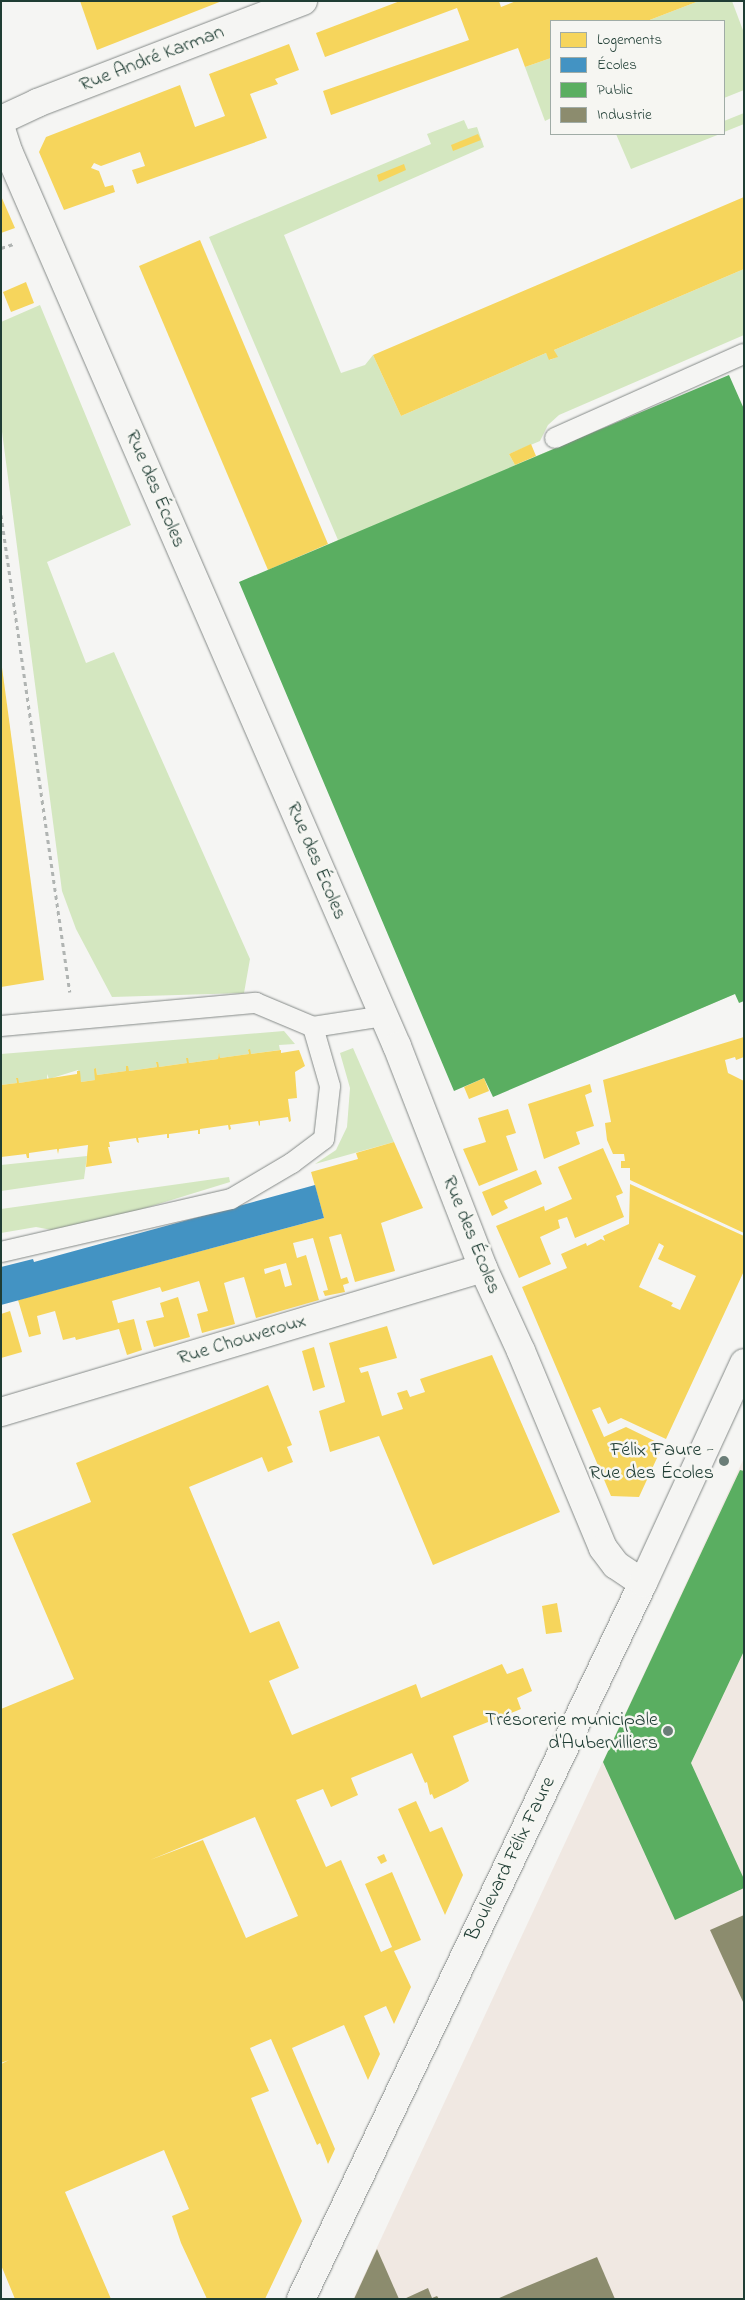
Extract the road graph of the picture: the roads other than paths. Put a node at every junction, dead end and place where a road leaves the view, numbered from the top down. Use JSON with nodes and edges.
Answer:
{"nodes":[{"id":1,"x":303,"y":1,"type":"edge"},
{"id":2,"x":1,"y":120,"type":"edge"},
{"id":3,"x":1,"y":128,"type":"edge"},
{"id":4,"x":744,"y":354,"type":"edge"},
{"id":5,"x":555,"y":438,"type":"dead end"},
{"id":6,"x":383,"y":1016,"type":"junction"},
{"id":7,"x":1,"y":1026,"type":"edge"},
{"id":8,"x":313,"y":1028,"type":"junction"},
{"id":9,"x":1,"y":1252,"type":"edge"},
{"id":10,"x":483,"y":1268,"type":"junction"},
{"id":11,"x":744,"y":1363,"type":"edge"},
{"id":12,"x":1,"y":1412,"type":"edge"},
{"id":13,"x":642,"y":1582,"type":"junction"},
{"id":14,"x":300,"y":2299,"type":"edge"}],
"edges":[{"from":1,"to":2,"type":"street","name":"Rue André Karman"},
{"from":3,"to":6,"type":"street","name":"Rue des Écoles"},
{"from":4,"to":5,"type":"lane"},
{"from":6,"to":8,"type":"lane"},
{"from":6,"to":10,"type":"street","name":"Rue des Écoles"},
{"from":7,"to":8,"type":"lane"},
{"from":8,"to":9,"type":"lane"},
{"from":10,"to":12,"type":"street","name":"Rue Chouveroux"},
{"from":10,"to":13,"type":"street","name":"Rue des Écoles"},
{"from":11,"to":13,"type":"street","name":"Boulevard Félix Faure"},
{"from":13,"to":14,"type":"street","name":"Boulevard Félix Faure"}]}
